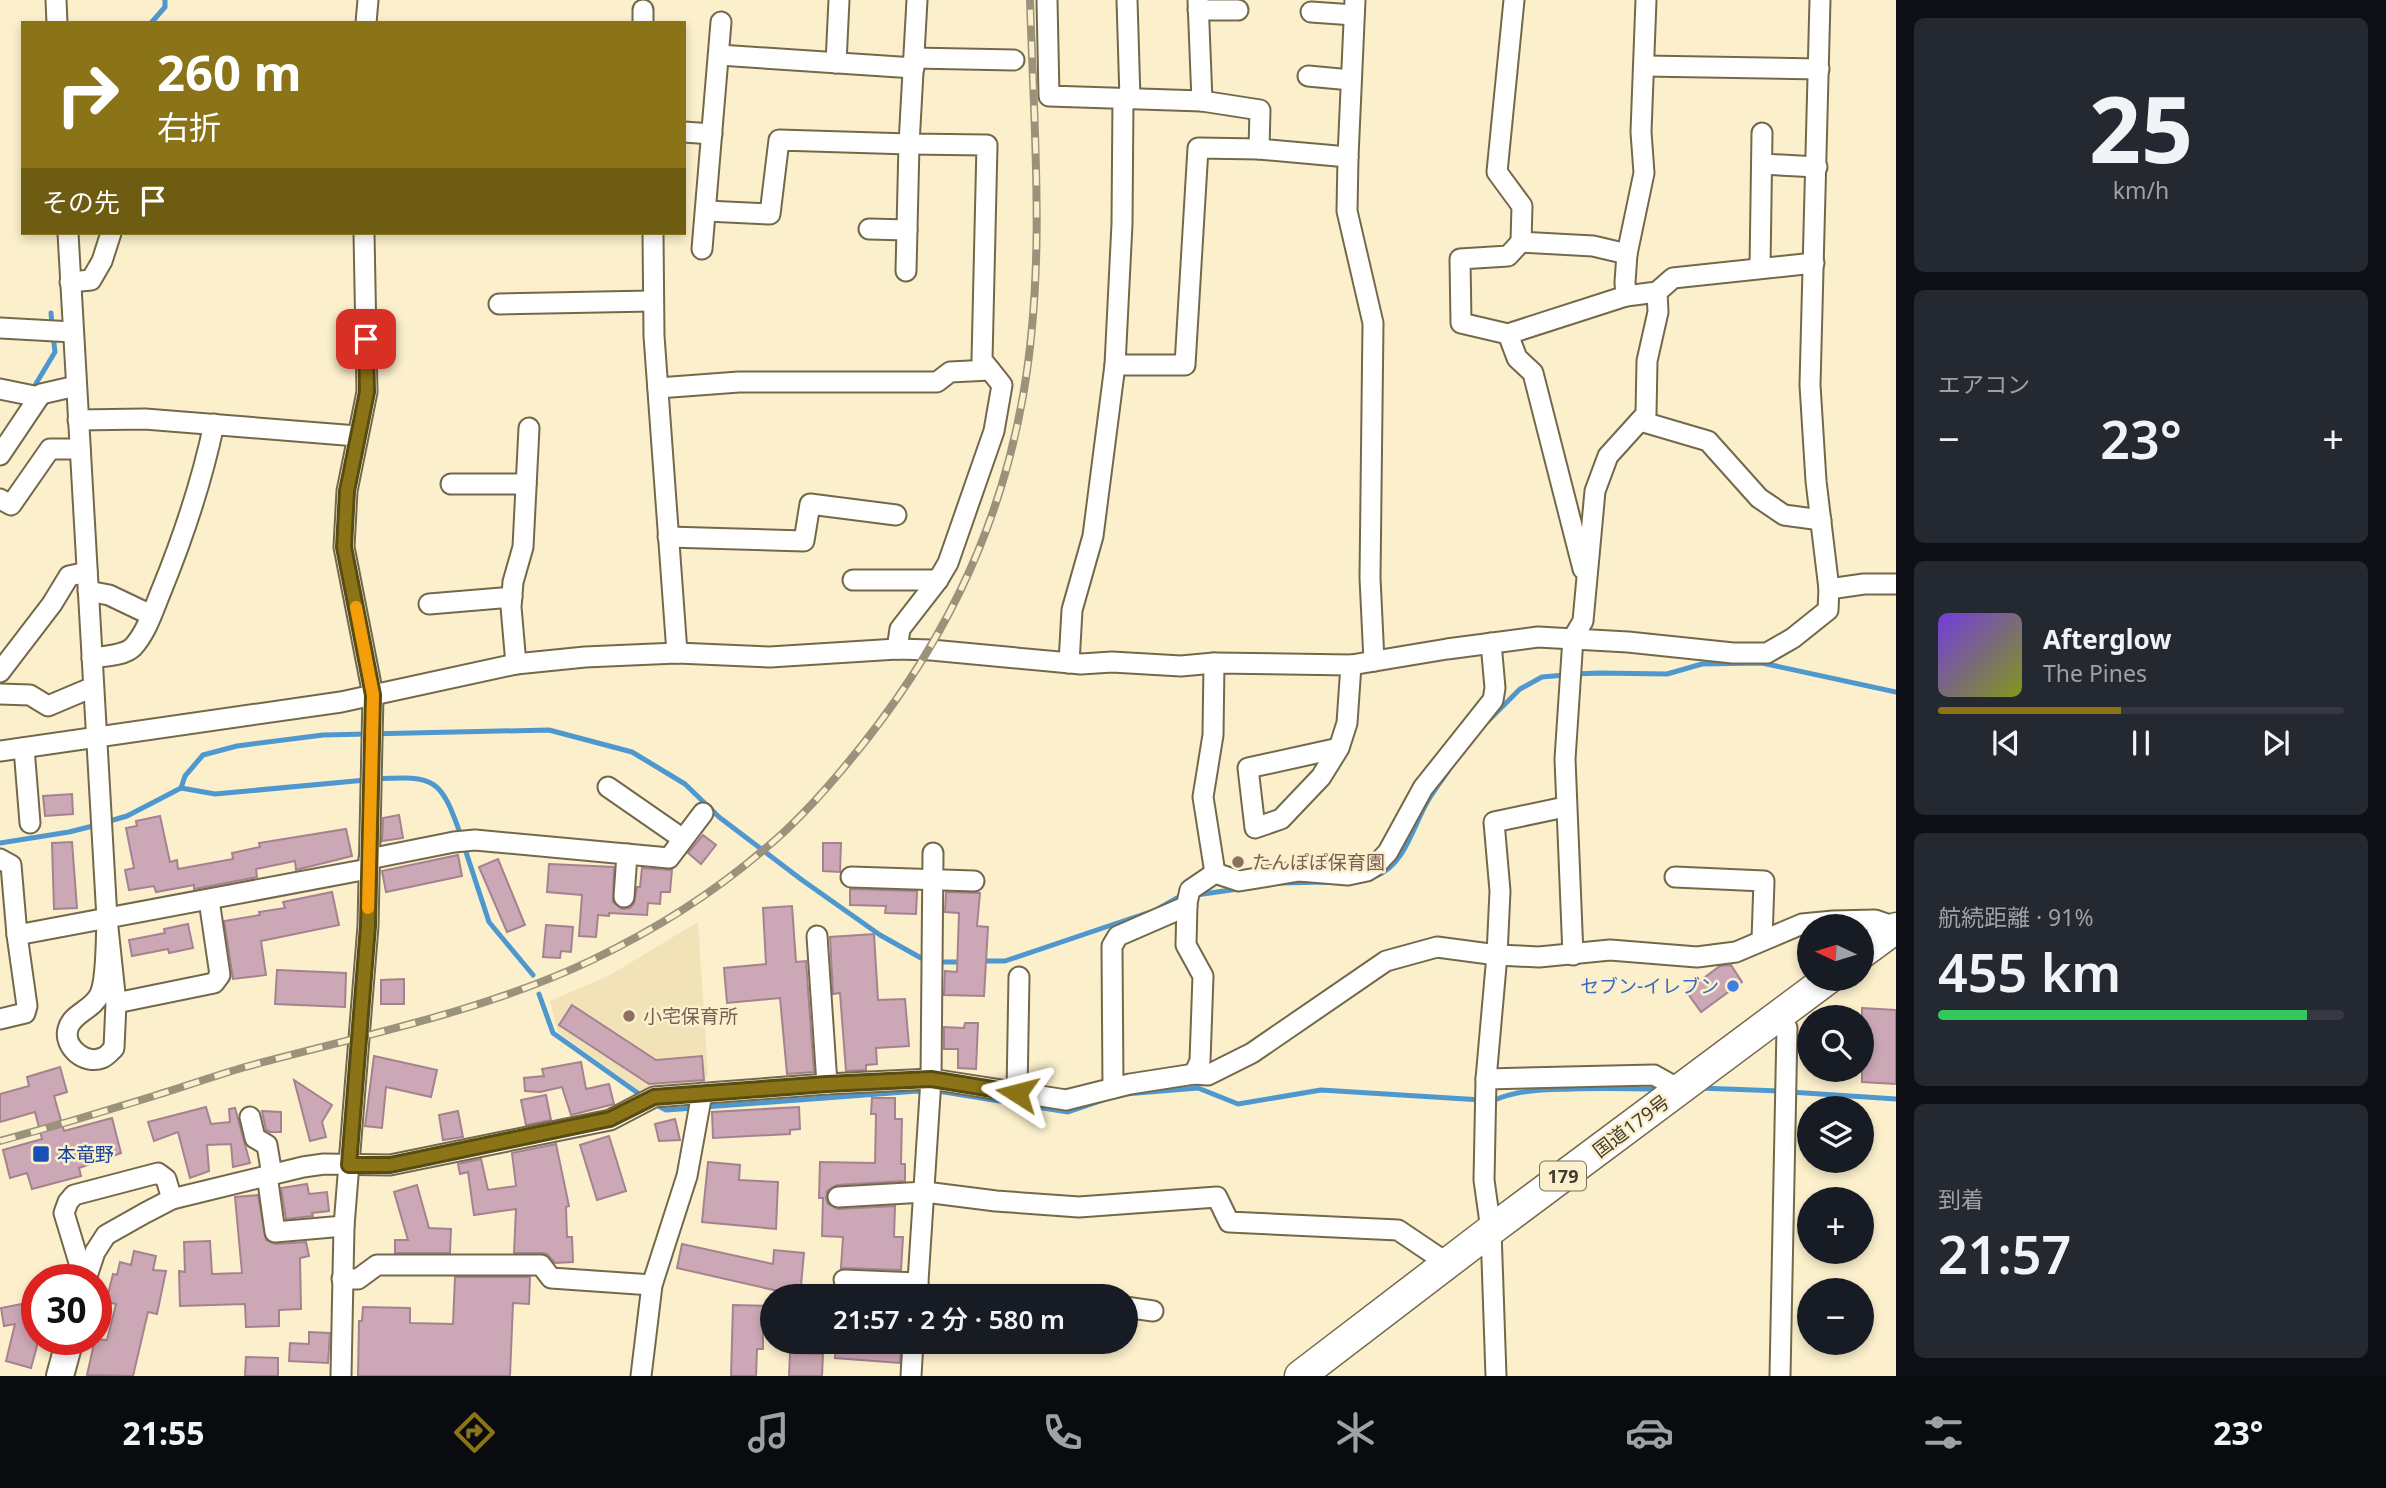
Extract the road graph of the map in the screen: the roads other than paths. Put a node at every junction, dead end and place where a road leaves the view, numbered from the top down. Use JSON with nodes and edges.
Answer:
{"nodes":[{"id":1,"x":56,"y":0,"type":"edge"},
{"id":2,"x":368,"y":0,"type":"edge"},
{"id":3,"x":839,"y":0,"type":"edge"},
{"id":4,"x":917,"y":0,"type":"edge"},
{"id":5,"x":1047,"y":0,"type":"edge"},
{"id":6,"x":1127,"y":0,"type":"edge"},
{"id":7,"x":1514,"y":0,"type":"edge"},
{"id":8,"x":1646,"y":0,"type":"edge"},
{"id":9,"x":1820,"y":0,"type":"edge"},
{"id":10,"x":1198,"y":5,"type":"edge"},
{"id":11,"x":1354,"y":8,"type":"edge"},
{"id":12,"x":1238,"y":10,"type":"dead end"},
{"id":13,"x":1311,"y":12,"type":"dead end"},
{"id":14,"x":57,"y":21,"type":"edge"},
{"id":15,"x":366,"y":21,"type":"edge"},
{"id":16,"x":721,"y":22,"type":"dead end"},
{"id":17,"x":719,"y":55,"type":"junction"},
{"id":18,"x":1014,"y":60,"type":"dead end"},
{"id":19,"x":836,"y":63,"type":"junction"},
{"id":20,"x":914,"y":63,"type":"junction"},
{"id":21,"x":1644,"y":66,"type":"junction"},
{"id":22,"x":1819,"y":69,"type":"junction"},
{"id":23,"x":1308,"y":76,"type":"dead end"},
{"id":24,"x":1351,"y":80,"type":"junction"},
{"id":25,"x":1127,"y":98,"type":"junction"},
{"id":26,"x":1202,"y":101,"type":"junction"},
{"id":27,"x":686,"y":132,"type":"edge"},
{"id":28,"x":1762,"y":133,"type":"dead end"},
{"id":29,"x":712,"y":134,"type":"junction"},
{"id":30,"x":909,"y":144,"type":"junction"},
{"id":31,"x":1259,"y":149,"type":"junction"},
{"id":32,"x":1348,"y":157,"type":"junction"},
{"id":33,"x":1762,"y":164,"type":"junction"},
{"id":34,"x":1816,"y":167,"type":"junction"},
{"id":35,"x":706,"y":211,"type":"junction"},
{"id":36,"x":869,"y":229,"type":"dead end"},
{"id":37,"x":907,"y":230,"type":"junction"},
{"id":38,"x":68,"y":235,"type":"edge"},
{"id":39,"x":110,"y":235,"type":"edge"},
{"id":40,"x":364,"y":235,"type":"edge"},
{"id":41,"x":653,"y":235,"type":"edge"},
{"id":42,"x":1521,"y":242,"type":"junction"},
{"id":43,"x":702,"y":249,"type":"dead end"},
{"id":44,"x":1627,"y":254,"type":"junction"},
{"id":45,"x":1814,"y":263,"type":"junction"},
{"id":46,"x":1760,"y":268,"type":"junction"},
{"id":47,"x":906,"y":271,"type":"dead end"},
{"id":48,"x":70,"y":282,"type":"junction"},
{"id":49,"x":1657,"y":292,"type":"junction"},
{"id":50,"x":1626,"y":296,"type":"junction"},
{"id":51,"x":652,"y":301,"type":"junction"},
{"id":52,"x":499,"y":304,"type":"dead end"},
{"id":53,"x":0,"y":328,"type":"edge"},
{"id":54,"x":73,"y":332,"type":"junction"},
{"id":55,"x":1508,"y":334,"type":"junction"},
{"id":56,"x":1115,"y":365,"type":"junction"},
{"id":57,"x":990,"y":370,"type":"junction"},
{"id":58,"x":76,"y":386,"type":"junction"},
{"id":59,"x":658,"y":388,"type":"junction"},
{"id":60,"x":0,"y":389,"type":"edge"},
{"id":61,"x":39,"y":397,"type":"junction"},
{"id":62,"x":78,"y":421,"type":"junction"},
{"id":63,"x":1640,"y":421,"type":"junction"},
{"id":64,"x":214,"y":424,"type":"junction"},
{"id":65,"x":528,"y":428,"type":"dead end"},
{"id":66,"x":357,"y":436,"type":"junction"},
{"id":67,"x":80,"y":449,"type":"junction"},
{"id":68,"x":0,"y":455,"type":"edge"},
{"id":69,"x":451,"y":484,"type":"dead end"},
{"id":70,"x":526,"y":484,"type":"junction"},
{"id":71,"x":0,"y":499,"type":"edge"},
{"id":72,"x":896,"y":515,"type":"dead end"},
{"id":73,"x":1821,"y":520,"type":"junction"},
{"id":74,"x":668,"y":537,"type":"junction"},
{"id":75,"x":853,"y":580,"type":"dead end"},
{"id":76,"x":938,"y":580,"type":"junction"},
{"id":77,"x":1586,"y":580,"type":"junction"},
{"id":78,"x":87,"y":581,"type":"junction"},
{"id":79,"x":1896,"y":584,"type":"edge"},
{"id":80,"x":1829,"y":589,"type":"junction"},
{"id":81,"x":512,"y":597,"type":"junction"},
{"id":82,"x":429,"y":604,"type":"dead end"},
{"id":83,"x":151,"y":615,"type":"junction"},
{"id":84,"x":1573,"y":638,"type":"junction"},
{"id":85,"x":1490,"y":643,"type":"junction"},
{"id":86,"x":897,"y":649,"type":"junction"},
{"id":87,"x":677,"y":653,"type":"junction"},
{"id":88,"x":92,"y":658,"type":"junction"},
{"id":89,"x":1374,"y":661,"type":"junction"},
{"id":90,"x":1069,"y":663,"type":"junction"},
{"id":91,"x":1214,"y":663,"type":"junction"},
{"id":92,"x":516,"y":664,"type":"junction"},
{"id":93,"x":1351,"y":665,"type":"junction"},
{"id":94,"x":0,"y":672,"type":"edge"},
{"id":95,"x":93,"y":687,"type":"junction"},
{"id":96,"x":0,"y":694,"type":"edge"},
{"id":97,"x":373,"y":695,"type":"junction"},
{"id":98,"x":96,"y":739,"type":"junction"},
{"id":99,"x":24,"y":748,"type":"junction"},
{"id":100,"x":1339,"y":748,"type":"junction"},
{"id":101,"x":0,"y":751,"type":"edge"},
{"id":102,"x":608,"y":788,"type":"dead end"},
{"id":103,"x":1565,"y":807,"type":"junction"},
{"id":104,"x":703,"y":813,"type":"dead end"},
{"id":105,"x":30,"y":823,"type":"dead end"},
{"id":106,"x":683,"y":839,"type":"junction"},
{"id":107,"x":933,"y":853,"type":"dead end"},
{"id":108,"x":628,"y":854,"type":"junction"},
{"id":109,"x":0,"y":859,"type":"edge"},
{"id":110,"x":368,"y":864,"type":"junction"},
{"id":111,"x":1215,"y":873,"type":"junction"},
{"id":112,"x":851,"y":877,"type":"dead end"},
{"id":113,"x":1675,"y":877,"type":"dead end"},
{"id":114,"x":933,"y":880,"type":"junction"},
{"id":115,"x":974,"y":881,"type":"dead end"},
{"id":116,"x":625,"y":897,"type":"dead end"},
{"id":117,"x":209,"y":900,"type":"junction"},
{"id":118,"x":1187,"y":906,"type":"junction"},
{"id":119,"x":107,"y":919,"type":"junction"},
{"id":120,"x":1896,"y":928,"type":"edge"},
{"id":121,"x":17,"y":935,"type":"junction"},
{"id":122,"x":817,"y":936,"type":"dead end"},
{"id":123,"x":1762,"y":940,"type":"junction"},
{"id":124,"x":1874,"y":944,"type":"edge"},
{"id":125,"x":1497,"y":955,"type":"junction"},
{"id":126,"x":1573,"y":955,"type":"junction"},
{"id":127,"x":1019,"y":977,"type":"dead end"},
{"id":128,"x":1811,"y":991,"type":"edge"},
{"id":129,"x":116,"y":1003,"type":"junction"},
{"id":130,"x":1779,"y":1015,"type":"junction"},
{"id":131,"x":0,"y":1019,"type":"edge"},
{"id":132,"x":1194,"y":1074,"type":"junction"},
{"id":133,"x":931,"y":1079,"type":"junction"},
{"id":134,"x":1486,"y":1079,"type":"junction"},
{"id":135,"x":827,"y":1084,"type":"junction"},
{"id":136,"x":1113,"y":1088,"type":"junction"},
{"id":137,"x":1679,"y":1089,"type":"junction"},
{"id":138,"x":702,"y":1093,"type":"junction"},
{"id":139,"x":1017,"y":1093,"type":"junction"},
{"id":140,"x":250,"y":1118,"type":"dead end"},
{"id":141,"x":349,"y":1165,"type":"junction"},
{"id":142,"x":269,"y":1175,"type":"junction"},
{"id":143,"x":925,"y":1192,"type":"junction"},
{"id":144,"x":838,"y":1197,"type":"dead end"},
{"id":145,"x":172,"y":1199,"type":"junction"},
{"id":146,"x":344,"y":1226,"type":"junction"},
{"id":147,"x":68,"y":1230,"type":"junction"},
{"id":148,"x":1491,"y":1230,"type":"junction"},
{"id":149,"x":107,"y":1236,"type":"junction"},
{"id":150,"x":1447,"y":1263,"type":"junction"},
{"id":151,"x":80,"y":1264,"type":"edge"},
{"id":152,"x":91,"y":1264,"type":"edge"},
{"id":153,"x":342,"y":1279,"type":"junction"},
{"id":154,"x":844,"y":1280,"type":"dead end"},
{"id":155,"x":871,"y":1284,"type":"edge"},
{"id":156,"x":918,"y":1284,"type":"edge"},
{"id":157,"x":652,"y":1285,"type":"junction"},
{"id":158,"x":1138,"y":1309,"type":"edge"},
{"id":159,"x":1153,"y":1311,"type":"dead end"},
{"id":160,"x":912,"y":1354,"type":"edge"},
{"id":161,"x":66,"y":1355,"type":"edge"},
{"id":162,"x":60,"y":1376,"type":"edge"},
{"id":163,"x":341,"y":1376,"type":"edge"},
{"id":164,"x":640,"y":1376,"type":"edge"},
{"id":165,"x":911,"y":1376,"type":"edge"},
{"id":166,"x":1300,"y":1376,"type":"edge"},
{"id":167,"x":1496,"y":1376,"type":"edge"},
{"id":168,"x":1780,"y":1376,"type":"edge"}],
"edges":[{"from":1,"to":14,"type":"street"},
{"from":2,"to":15,"type":"street"},
{"from":3,"to":19,"type":"street"},
{"from":4,"to":20,"type":"street"},
{"from":5,"to":25,"type":"street"},
{"from":6,"to":25,"type":"street"},
{"from":7,"to":42,"type":"street"},
{"from":8,"to":21,"type":"street"},
{"from":9,"to":22,"type":"street"},
{"from":10,"to":12,"type":"street"},
{"from":10,"to":26,"type":"street"},
{"from":11,"to":13,"type":"street"},
{"from":11,"to":24,"type":"street"},
{"from":16,"to":17,"type":"street"},
{"from":17,"to":19,"type":"street"},
{"from":17,"to":29,"type":"street"},
{"from":18,"to":20,"type":"street"},
{"from":19,"to":20,"type":"street"},
{"from":20,"to":30,"type":"street"},
{"from":21,"to":22,"type":"street"},
{"from":21,"to":44,"type":"street"},
{"from":22,"to":34,"type":"street"},
{"from":23,"to":24,"type":"street"},
{"from":24,"to":32,"type":"street"},
{"from":25,"to":26,"type":"street"},
{"from":25,"to":56,"type":"street"},
{"from":26,"to":31,"type":"street"},
{"from":27,"to":29,"type":"street"},
{"from":28,"to":33,"type":"street"},
{"from":29,"to":35,"type":"street"},
{"from":30,"to":35,"type":"street"},
{"from":30,"to":37,"type":"street"},
{"from":30,"to":57,"type":"street"},
{"from":31,"to":32,"type":"street"},
{"from":31,"to":56,"type":"street"},
{"from":32,"to":89,"type":"street"},
{"from":33,"to":34,"type":"street"},
{"from":33,"to":46,"type":"street"},
{"from":34,"to":45,"type":"street"},
{"from":35,"to":43,"type":"street"},
{"from":36,"to":37,"type":"street"},
{"from":37,"to":47,"type":"street"},
{"from":38,"to":48,"type":"street"},
{"from":39,"to":48,"type":"street"},
{"from":40,"to":66,"type":"street"},
{"from":41,"to":51,"type":"street"},
{"from":42,"to":44,"type":"street"},
{"from":42,"to":55,"type":"street"},
{"from":44,"to":50,"type":"street"},
{"from":45,"to":46,"type":"street"},
{"from":45,"to":73,"type":"street"},
{"from":46,"to":49,"type":"street"},
{"from":48,"to":54,"type":"street"},
{"from":49,"to":50,"type":"street"},
{"from":49,"to":63,"type":"street"},
{"from":50,"to":55,"type":"street"},
{"from":51,"to":52,"type":"street"},
{"from":51,"to":59,"type":"street"},
{"from":53,"to":54,"type":"street"},
{"from":54,"to":58,"type":"street"},
{"from":55,"to":77,"type":"street"},
{"from":56,"to":90,"type":"street"},
{"from":57,"to":59,"type":"street"},
{"from":57,"to":76,"type":"street"},
{"from":58,"to":61,"type":"street"},
{"from":58,"to":62,"type":"street"},
{"from":59,"to":74,"type":"street"},
{"from":60,"to":61,"type":"street"},
{"from":61,"to":68,"type":"street"},
{"from":62,"to":64,"type":"street"},
{"from":62,"to":67,"type":"street"},
{"from":63,"to":73,"type":"street"},
{"from":63,"to":77,"type":"street"},
{"from":64,"to":66,"type":"street"},
{"from":64,"to":83,"type":"street"},
{"from":65,"to":70,"type":"street"},
{"from":66,"to":97,"type":"street"},
{"from":67,"to":71,"type":"street"},
{"from":67,"to":78,"type":"street"},
{"from":69,"to":70,"type":"street"},
{"from":70,"to":81,"type":"street"},
{"from":72,"to":74,"type":"street"},
{"from":73,"to":80,"type":"street"},
{"from":74,"to":87,"type":"street"},
{"from":75,"to":76,"type":"street"},
{"from":76,"to":86,"type":"street"},
{"from":77,"to":84,"type":"street"},
{"from":78,"to":83,"type":"street"},
{"from":78,"to":88,"type":"street"},
{"from":78,"to":94,"type":"street"},
{"from":79,"to":80,"type":"street"},
{"from":80,"to":84,"type":"street"},
{"from":81,"to":82,"type":"street"},
{"from":81,"to":92,"type":"street"},
{"from":83,"to":88,"type":"street"},
{"from":84,"to":85,"type":"street"},
{"from":84,"to":103,"type":"street"},
{"from":85,"to":89,"type":"street"},
{"from":85,"to":111,"type":"street"},
{"from":86,"to":87,"type":"street"},
{"from":86,"to":90,"type":"street"},
{"from":87,"to":92,"type":"street"},
{"from":88,"to":95,"type":"street"},
{"from":89,"to":93,"type":"street"},
{"from":90,"to":91,"type":"street"},
{"from":91,"to":93,"type":"street"},
{"from":91,"to":111,"type":"street"},
{"from":92,"to":97,"type":"street"},
{"from":93,"to":100,"type":"street"},
{"from":95,"to":96,"type":"street"},
{"from":95,"to":98,"type":"street"},
{"from":97,"to":98,"type":"street"},
{"from":97,"to":110,"type":"street"},
{"from":98,"to":99,"type":"street"},
{"from":98,"to":119,"type":"street"},
{"from":99,"to":101,"type":"street"},
{"from":99,"to":105,"type":"street"},
{"from":100,"to":100,"type":"street"},
{"from":102,"to":106,"type":"street"},
{"from":103,"to":125,"type":"street"},
{"from":103,"to":126,"type":"street"},
{"from":104,"to":106,"type":"street"},
{"from":106,"to":108,"type":"street"},
{"from":107,"to":114,"type":"street"},
{"from":108,"to":110,"type":"street"},
{"from":108,"to":116,"type":"street"},
{"from":109,"to":121,"type":"street"},
{"from":110,"to":117,"type":"street"},
{"from":110,"to":141,"type":"street"},
{"from":111,"to":118,"type":"street"},
{"from":112,"to":114,"type":"street"},
{"from":113,"to":123,"type":"street"},
{"from":114,"to":115,"type":"street"},
{"from":114,"to":133,"type":"street"},
{"from":117,"to":119,"type":"street"},
{"from":117,"to":129,"type":"street"},
{"from":118,"to":132,"type":"street"},
{"from":118,"to":136,"type":"street"},
{"from":119,"to":121,"type":"street"},
{"from":119,"to":129,"type":"street"},
{"from":119,"to":129,"type":"street"},
{"from":120,"to":123,"type":"street"},
{"from":120,"to":124,"type":"highway"},
{"from":121,"to":131,"type":"street"},
{"from":122,"to":135,"type":"street"},
{"from":123,"to":126,"type":"street"},
{"from":125,"to":126,"type":"street"},
{"from":125,"to":132,"type":"street"},
{"from":125,"to":134,"type":"street"},
{"from":127,"to":139,"type":"street"},
{"from":128,"to":130,"type":"highway","name":"国道179号","number":"179"},
{"from":130,"to":137,"type":"highway","name":"国道179号","number":"179"},
{"from":130,"to":168,"type":"street"},
{"from":132,"to":136,"type":"street"},
{"from":133,"to":135,"type":"street"},
{"from":133,"to":139,"type":"street"},
{"from":133,"to":143,"type":"street"},
{"from":134,"to":137,"type":"street"},
{"from":134,"to":148,"type":"street"},
{"from":135,"to":138,"type":"street"},
{"from":136,"to":139,"type":"street"},
{"from":137,"to":148,"type":"highway","name":"国道179号","number":"179"},
{"from":138,"to":141,"type":"street"},
{"from":138,"to":157,"type":"street"},
{"from":140,"to":142,"type":"street"},
{"from":141,"to":142,"type":"street"},
{"from":141,"to":146,"type":"street"},
{"from":142,"to":145,"type":"street"},
{"from":142,"to":146,"type":"street"},
{"from":143,"to":144,"type":"street"},
{"from":143,"to":150,"type":"street"},
{"from":143,"to":156,"type":"street"},
{"from":145,"to":147,"type":"street"},
{"from":145,"to":149,"type":"street"},
{"from":146,"to":153,"type":"street"},
{"from":147,"to":149,"type":"street"},
{"from":147,"to":151,"type":"street"},
{"from":148,"to":150,"type":"highway","name":"国道179号","number":"179"},
{"from":148,"to":167,"type":"street"},
{"from":149,"to":152,"type":"street"},
{"from":150,"to":166,"type":"highway","name":"国道179号","number":"179"},
{"from":153,"to":157,"type":"street"},
{"from":153,"to":163,"type":"street"},
{"from":154,"to":155,"type":"street"},
{"from":157,"to":164,"type":"street"},
{"from":158,"to":159,"type":"street"},
{"from":160,"to":165,"type":"street"},
{"from":161,"to":162,"type":"main road"}]}
